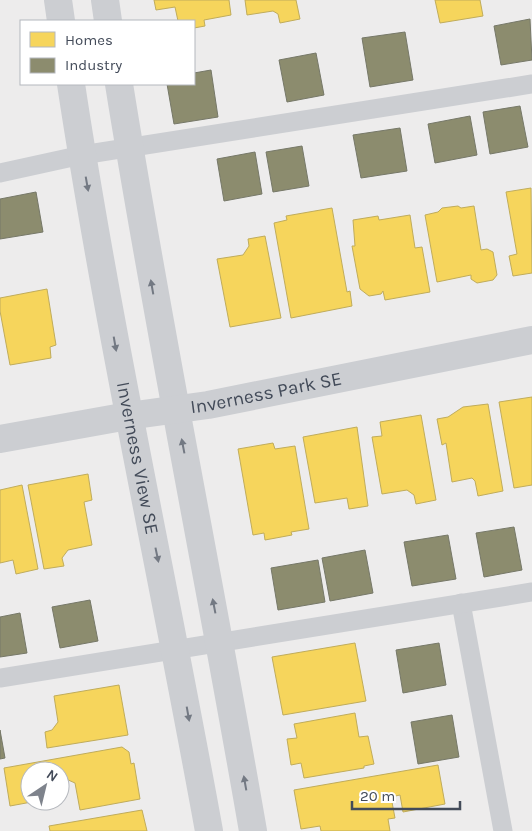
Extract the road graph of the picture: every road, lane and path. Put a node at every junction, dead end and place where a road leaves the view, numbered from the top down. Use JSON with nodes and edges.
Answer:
{"nodes":[{"id":1,"x":58,"y":0,"type":"edge"},
{"id":2,"x":105,"y":0,"type":"edge"},
{"id":3,"x":61,"y":20,"type":"edge"},
{"id":4,"x":108,"y":20,"type":"edge"},
{"id":5,"x":532,"y":84,"type":"edge"},
{"id":6,"x":71,"y":85,"type":"edge"},
{"id":7,"x":118,"y":85,"type":"edge"},
{"id":8,"x":129,"y":149,"type":"junction"},
{"id":9,"x":82,"y":155,"type":"junction"},
{"id":10,"x":0,"y":173,"type":"edge"},
{"id":11,"x":532,"y":340,"type":"edge"},
{"id":12,"x":176,"y":411,"type":"junction"},
{"id":13,"x":128,"y":416,"type":"junction"},
{"id":14,"x":0,"y":439,"type":"edge"},
{"id":15,"x":532,"y":592,"type":"edge"},
{"id":16,"x":461,"y":603,"type":"junction"},
{"id":17,"x":220,"y":642,"type":"junction"},
{"id":18,"x":176,"y":649,"type":"junction"},
{"id":19,"x":0,"y":678,"type":"edge"},
{"id":20,"x":209,"y":831,"type":"edge"},
{"id":21,"x":253,"y":831,"type":"edge"},
{"id":22,"x":503,"y":831,"type":"edge"}],
"edges":[{"from":1,"to":3,"type":"street"},
{"from":2,"to":4,"type":"street"},
{"from":5,"to":8,"type":"lane"},
{"from":6,"to":9,"type":"street","name":"Inverness View SE"},
{"from":7,"to":8,"type":"street"},
{"from":8,"to":9,"type":"lane"},
{"from":12,"to":8,"type":"street","one_way":true},
{"from":9,"to":10,"type":"lane"},
{"from":9,"to":13,"type":"street","name":"Inverness View SE","one_way":true},
{"from":11,"to":12,"type":"street","name":"Inverness Park SE"},
{"from":12,"to":13,"type":"street","name":"Inverness Park SE"},
{"from":17,"to":12,"type":"street","one_way":true},
{"from":13,"to":14,"type":"street","name":"Inverness Park SE"},
{"from":13,"to":18,"type":"street","name":"Inverness View SE","one_way":true},
{"from":15,"to":16,"type":"lane"},
{"from":16,"to":17,"type":"lane"},
{"from":16,"to":22,"type":"lane"},
{"from":17,"to":18,"type":"lane"},
{"from":21,"to":17,"type":"street","one_way":true},
{"from":18,"to":19,"type":"lane"},
{"from":18,"to":20,"type":"street","name":"Inverness View SE","one_way":true}]}
